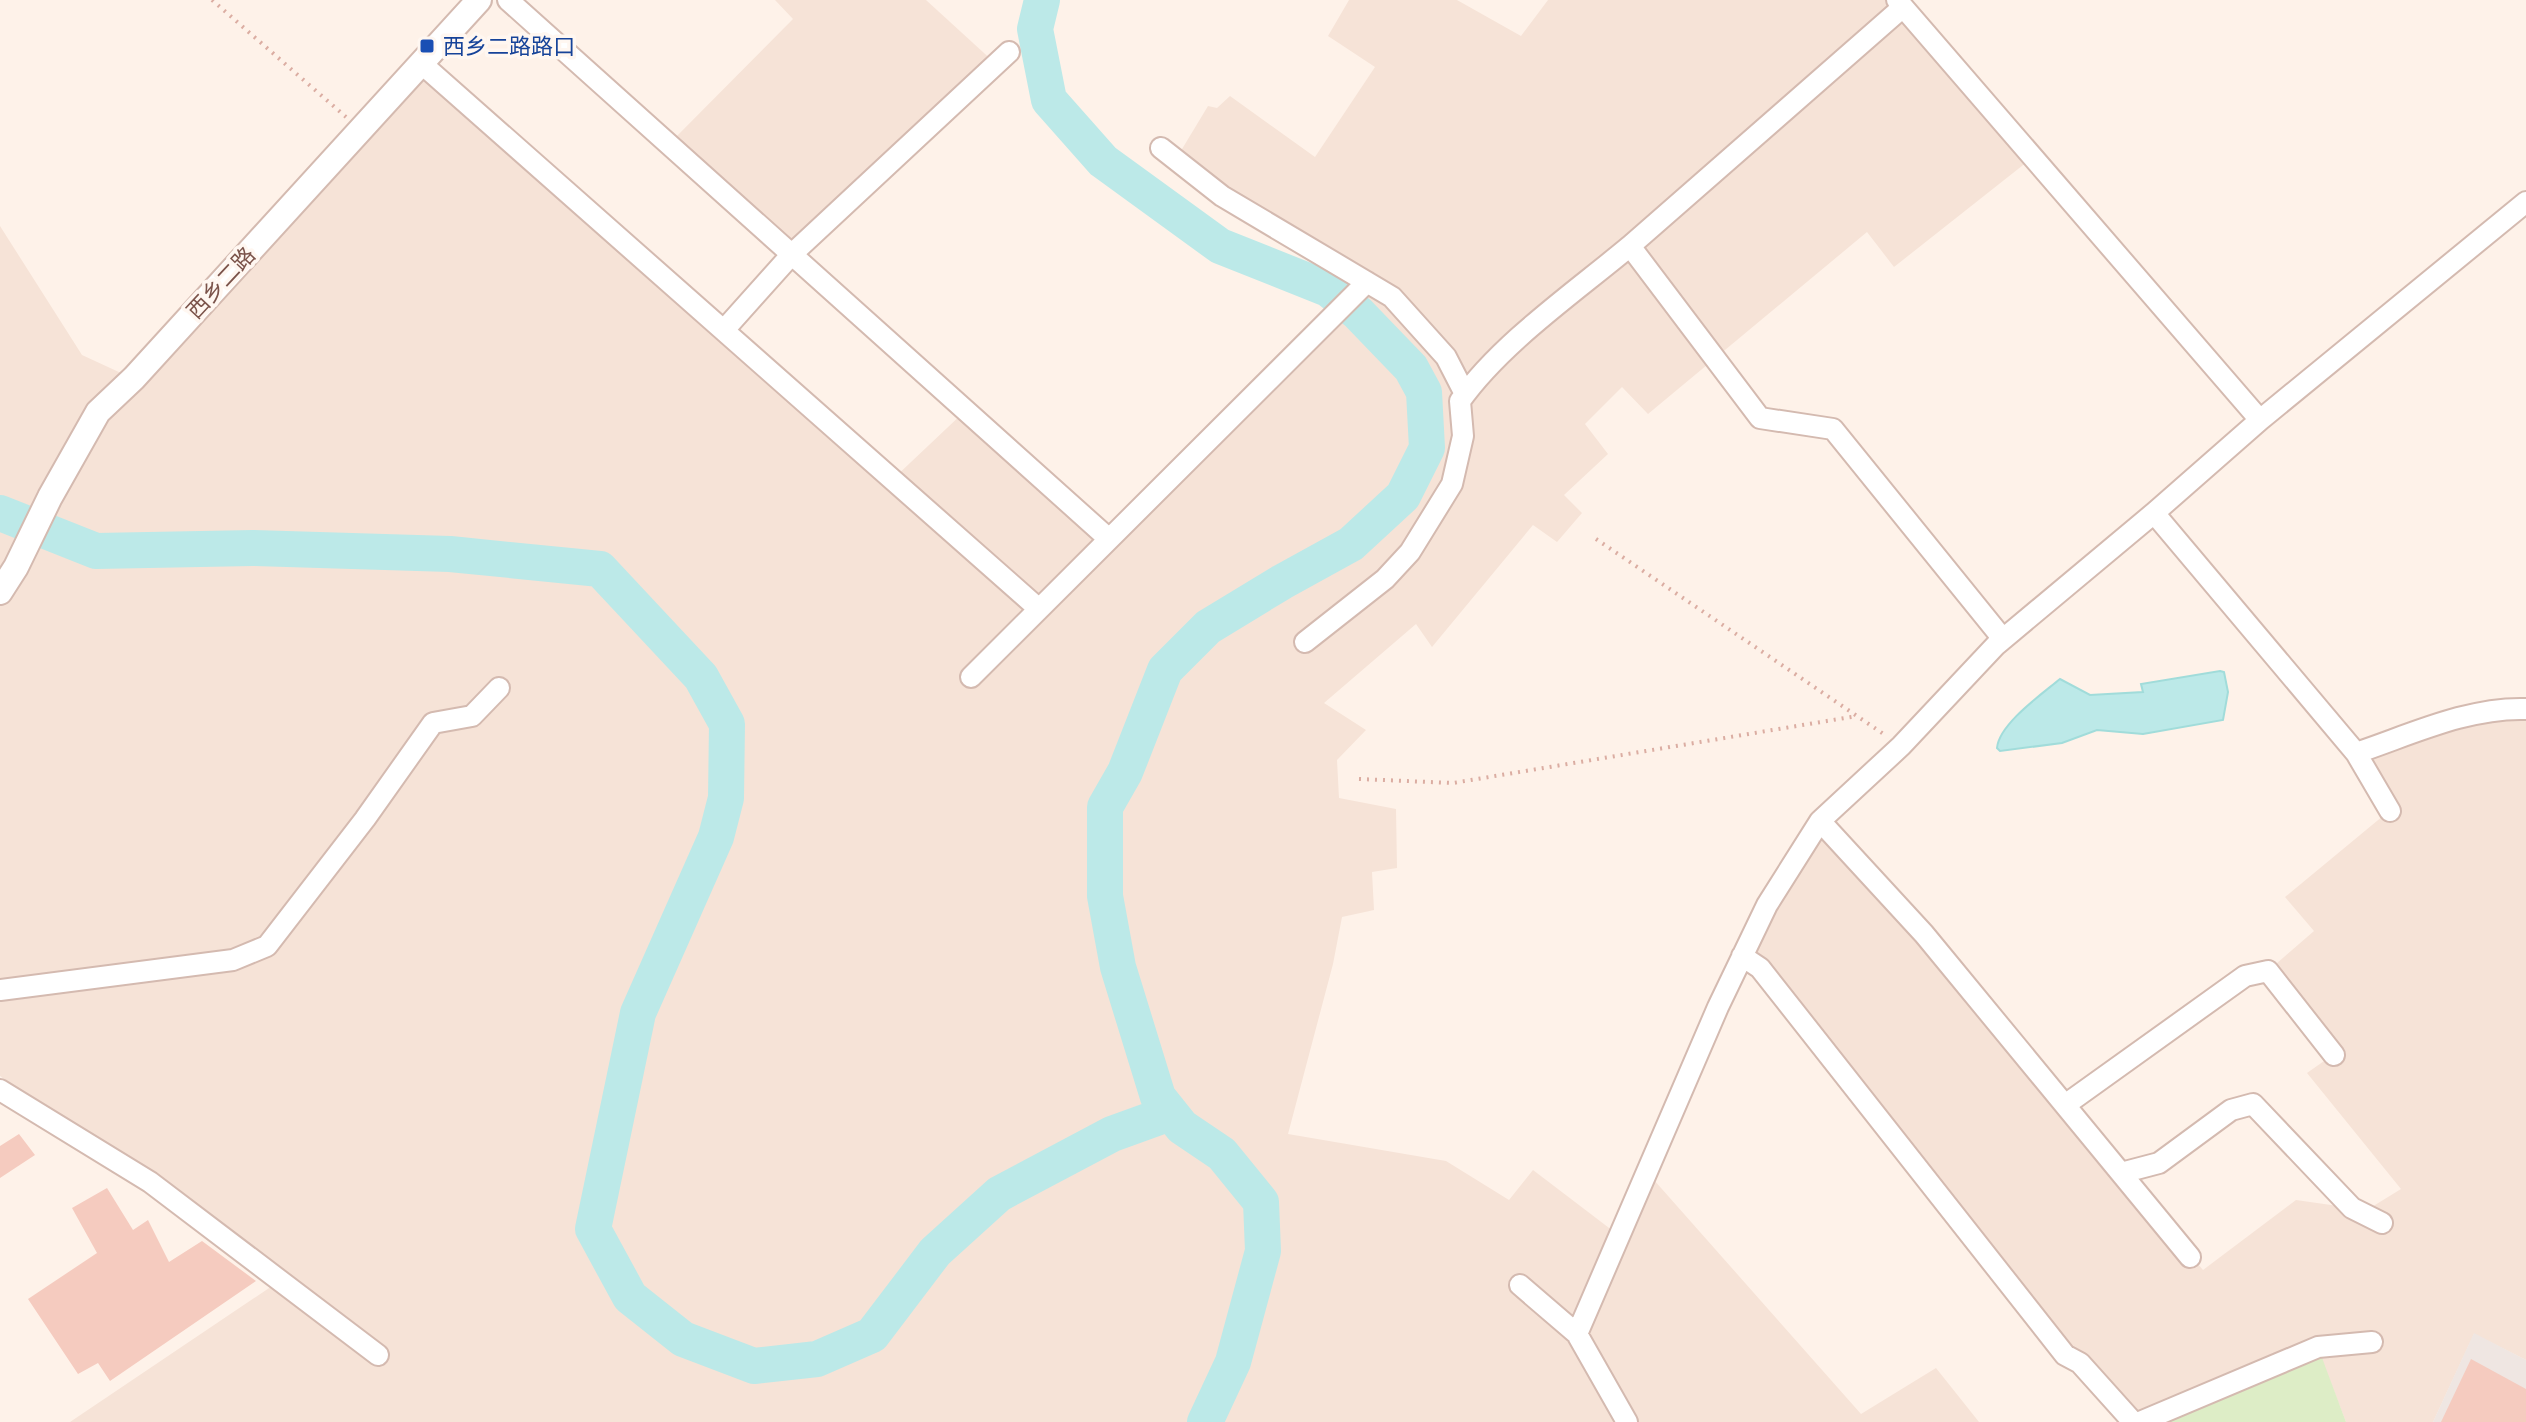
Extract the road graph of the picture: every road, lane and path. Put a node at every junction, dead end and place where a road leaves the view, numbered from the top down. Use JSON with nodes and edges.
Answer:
{"nodes":[{"id":1,"x":212,"y":0,"type":"edge"},
{"id":2,"x":479,"y":0,"type":"edge"},
{"id":3,"x":508,"y":0,"type":"edge"},
{"id":4,"x":1899,"y":2,"type":"edge"},
{"id":5,"x":1009,"y":52,"type":"dead end"},
{"id":6,"x":422,"y":64,"type":"junction"},
{"id":7,"x":361,"y":130,"type":"junction"},
{"id":8,"x":1161,"y":148,"type":"dead end"},
{"id":9,"x":2526,"y":202,"type":"edge"},
{"id":10,"x":1630,"y":246,"type":"junction"},
{"id":11,"x":792,"y":254,"type":"junction"},
{"id":12,"x":1367,"y":282,"type":"junction"},
{"id":13,"x":724,"y":330,"type":"junction"},
{"id":14,"x":1465,"y":394,"type":"junction"},
{"id":15,"x":2260,"y":420,"type":"junction"},
{"id":16,"x":2154,"y":513,"type":"junction"},
{"id":17,"x":1109,"y":539,"type":"junction"},
{"id":18,"x":1596,"y":539,"type":"dead end"},
{"id":19,"x":0,"y":592,"type":"edge"},
{"id":20,"x":1039,"y":609,"type":"junction"},
{"id":21,"x":2003,"y":639,"type":"junction"},
{"id":22,"x":1305,"y":642,"type":"dead end"},
{"id":23,"x":971,"y":677,"type":"dead end"},
{"id":24,"x":499,"y":688,"type":"dead end"},
{"id":25,"x":2526,"y":709,"type":"edge"},
{"id":26,"x":1857,"y":716,"type":"junction"},
{"id":27,"x":1901,"y":746,"type":"junction"},
{"id":28,"x":2356,"y":753,"type":"junction"},
{"id":29,"x":1359,"y":779,"type":"dead end"},
{"id":30,"x":2390,"y":811,"type":"dead end"},
{"id":31,"x":1820,"y":821,"type":"junction"},
{"id":32,"x":1742,"y":956,"type":"junction"},
{"id":33,"x":0,"y":990,"type":"edge"},
{"id":34,"x":2334,"y":1055,"type":"dead end"},
{"id":35,"x":0,"y":1090,"type":"edge"},
{"id":36,"x":2065,"y":1105,"type":"junction"},
{"id":37,"x":2121,"y":1173,"type":"junction"},
{"id":38,"x":2382,"y":1223,"type":"dead end"},
{"id":39,"x":2190,"y":1257,"type":"dead end"},
{"id":40,"x":1520,"y":1285,"type":"dead end"},
{"id":41,"x":1577,"y":1334,"type":"junction"},
{"id":42,"x":2372,"y":1342,"type":"dead end"},
{"id":43,"x":378,"y":1355,"type":"dead end"},
{"id":44,"x":1627,"y":1422,"type":"edge"},
{"id":45,"x":2133,"y":1422,"type":"edge"},
{"id":46,"x":2140,"y":1422,"type":"edge"}],
"edges":[{"from":1,"to":7,"type":"path"},
{"from":2,"to":6,"type":"street","name":"西乡二路"},
{"from":3,"to":11,"type":"street"},
{"from":4,"to":10,"type":"street"},
{"from":4,"to":15,"type":"street"},
{"from":5,"to":11,"type":"street"},
{"from":6,"to":7,"type":"street","name":"西乡二路"},
{"from":6,"to":13,"type":"street"},
{"from":7,"to":19,"type":"street","name":"西乡二路"},
{"from":8,"to":12,"type":"street"},
{"from":9,"to":15,"type":"street"},
{"from":10,"to":14,"type":"street"},
{"from":10,"to":21,"type":"street"},
{"from":11,"to":13,"type":"street"},
{"from":11,"to":17,"type":"street"},
{"from":12,"to":14,"type":"street"},
{"from":12,"to":17,"type":"street"},
{"from":13,"to":20,"type":"street"},
{"from":14,"to":22,"type":"street"},
{"from":15,"to":16,"type":"street"},
{"from":16,"to":21,"type":"street"},
{"from":16,"to":28,"type":"street"},
{"from":17,"to":20,"type":"street"},
{"from":18,"to":26,"type":"path"},
{"from":20,"to":23,"type":"street"},
{"from":21,"to":27,"type":"street"},
{"from":24,"to":33,"type":"street"},
{"from":25,"to":28,"type":"street"},
{"from":26,"to":27,"type":"path"},
{"from":26,"to":29,"type":"path"},
{"from":27,"to":31,"type":"street"},
{"from":28,"to":30,"type":"street"},
{"from":31,"to":32,"type":"street"},
{"from":31,"to":36,"type":"street"},
{"from":32,"to":41,"type":"street"},
{"from":32,"to":45,"type":"street"},
{"from":34,"to":36,"type":"street"},
{"from":35,"to":43,"type":"street"},
{"from":36,"to":37,"type":"street"},
{"from":37,"to":38,"type":"street"},
{"from":37,"to":39,"type":"street"},
{"from":40,"to":41,"type":"street"},
{"from":41,"to":44,"type":"street"},
{"from":42,"to":46,"type":"street"}]}
